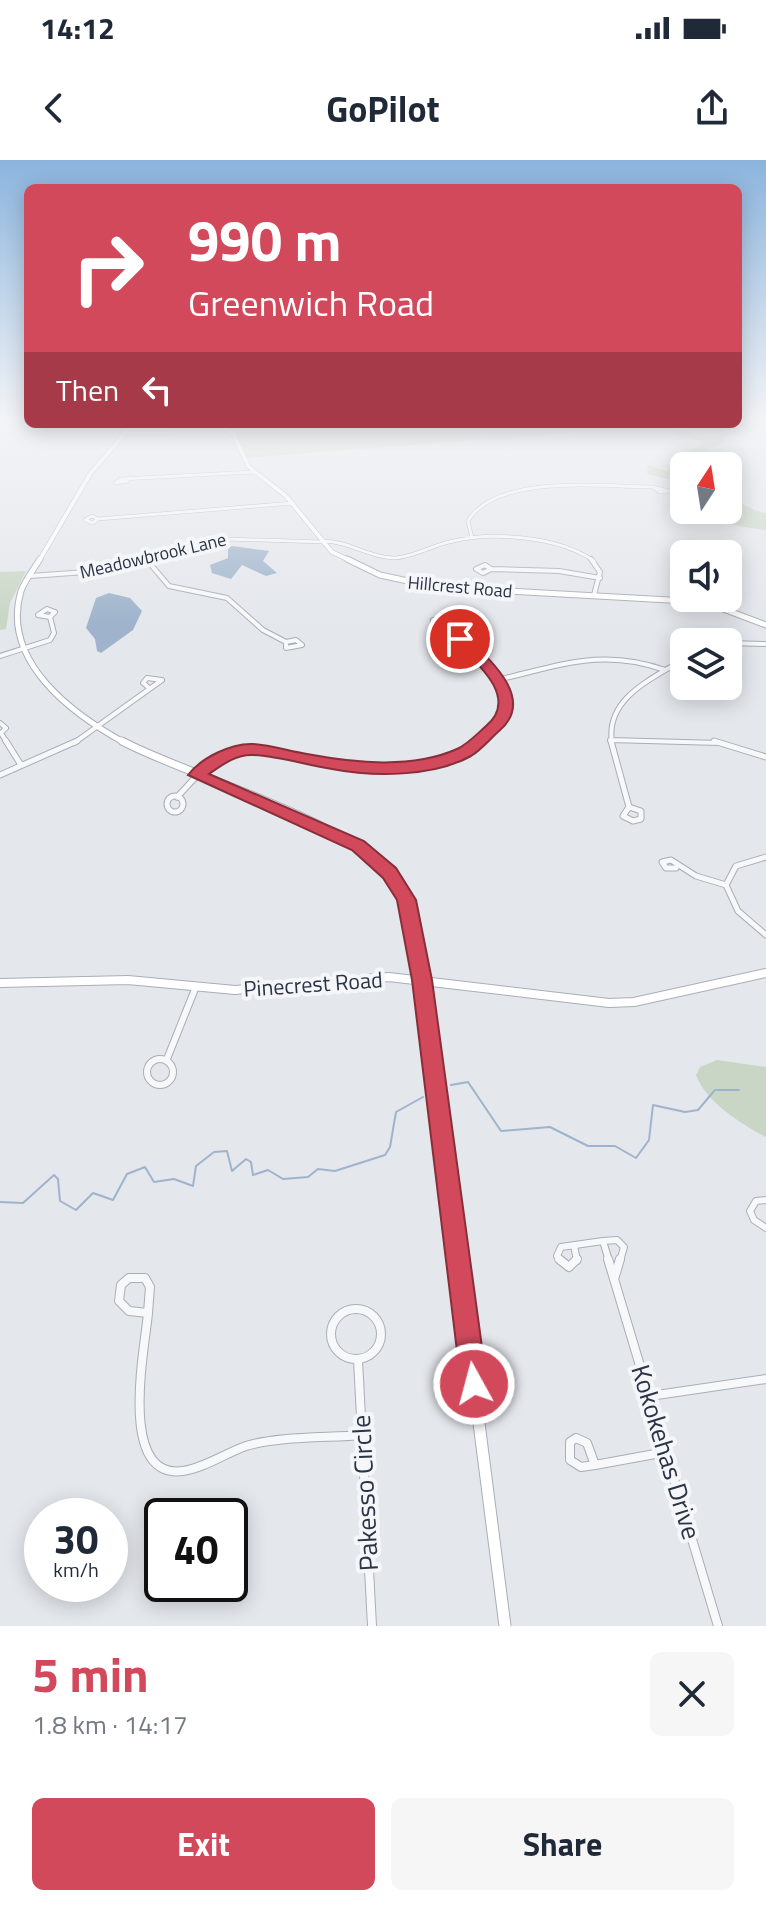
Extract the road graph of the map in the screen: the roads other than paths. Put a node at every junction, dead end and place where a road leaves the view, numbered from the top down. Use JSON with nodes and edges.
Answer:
{"nodes":[{"id":1,"x":83,"y":485,"type":"edge"},
{"id":2,"x":271,"y":485,"type":"edge"},
{"id":3,"x":653,"y":487,"type":"dead end"},
{"id":4,"x":293,"y":503,"type":"junction"},
{"id":5,"x":98,"y":519,"type":"dead end"},
{"id":6,"x":472,"y":538,"type":"junction"},
{"id":7,"x":323,"y":542,"type":"junction"},
{"id":8,"x":146,"y":559,"type":"junction"},
{"id":9,"x":491,"y":569,"type":"dead end"},
{"id":10,"x":30,"y":576,"type":"junction"},
{"id":11,"x":600,"y":578,"type":"junction"},
{"id":12,"x":594,"y":595,"type":"junction"},
{"id":13,"x":50,"y":617,"type":"dead end"},
{"id":14,"x":445,"y":625,"type":"dead end"},
{"id":15,"x":766,"y":625,"type":"edge"},
{"id":16,"x":286,"y":642,"type":"dead end"},
{"id":17,"x":742,"y":643,"type":"edge"},
{"id":18,"x":766,"y":644,"type":"edge"},
{"id":19,"x":16,"y":652,"type":"junction"},
{"id":20,"x":0,"y":656,"type":"edge"},
{"id":21,"x":670,"y":668,"type":"edge"},
{"id":22,"x":666,"y":671,"type":"junction"},
{"id":23,"x":27,"y":674,"type":"dead end"},
{"id":24,"x":500,"y":679,"type":"junction"},
{"id":25,"x":148,"y":687,"type":"dead end"},
{"id":26,"x":60,"y":709,"type":"dead end"},
{"id":27,"x":0,"y":723,"type":"edge"},
{"id":28,"x":94,"y":730,"type":"junction"},
{"id":29,"x":1,"y":733,"type":"edge"},
{"id":30,"x":610,"y":740,"type":"junction"},
{"id":31,"x":766,"y":757,"type":"edge"},
{"id":32,"x":21,"y":765,"type":"junction"},
{"id":33,"x":0,"y":775,"type":"edge"},
{"id":34,"x":196,"y":775,"type":"junction"},
{"id":35,"x":177,"y":797,"type":"dead end"},
{"id":36,"x":629,"y":807,"type":"dead end"},
{"id":37,"x":766,"y":857,"type":"edge"},
{"id":38,"x":676,"y":868,"type":"dead end"},
{"id":39,"x":726,"y":885,"type":"junction"},
{"id":40,"x":766,"y":935,"type":"edge"},
{"id":41,"x":766,"y":973,"type":"edge"},
{"id":42,"x":422,"y":980,"type":"junction"},
{"id":43,"x":0,"y":983,"type":"edge"},
{"id":44,"x":195,"y":989,"type":"junction"},
{"id":45,"x":167,"y":1059,"type":"junction"},
{"id":46,"x":766,"y":1200,"type":"edge"},
{"id":47,"x":766,"y":1228,"type":"edge"},
{"id":48,"x":603,"y":1241,"type":"junction"},
{"id":49,"x":574,"y":1245,"type":"dead end"},
{"id":50,"x":614,"y":1278,"type":"junction"},
{"id":51,"x":148,"y":1313,"type":"junction"},
{"id":52,"x":358,"y":1360,"type":"junction"},
{"id":53,"x":766,"y":1379,"type":"edge"},
{"id":54,"x":650,"y":1396,"type":"junction"},
{"id":55,"x":362,"y":1435,"type":"junction"},
{"id":56,"x":666,"y":1452,"type":"junction"},
{"id":57,"x":595,"y":1465,"type":"dead end"},
{"id":58,"x":372,"y":1626,"type":"edge"},
{"id":59,"x":505,"y":1626,"type":"edge"},
{"id":60,"x":718,"y":1626,"type":"edge"}],
"edges":[{"from":1,"to":10,"type":"street"},
{"from":2,"to":4,"type":"street","name":"Hillcrest Road"},
{"from":3,"to":6,"type":"street"},
{"from":4,"to":5,"type":"street"},
{"from":4,"to":7,"type":"street","name":"Hillcrest Road"},
{"from":6,"to":7,"type":"street","name":"Meadowbrook Lane"},
{"from":6,"to":11,"type":"street","name":"Meadowbrook Lane"},
{"from":7,"to":8,"type":"street","name":"Meadowbrook Lane"},
{"from":7,"to":12,"type":"street","name":"Hillcrest Road"},
{"from":8,"to":10,"type":"street","name":"Meadowbrook Lane"},
{"from":8,"to":16,"type":"street"},
{"from":9,"to":11,"type":"street"},
{"from":10,"to":19,"type":"street"},
{"from":11,"to":12,"type":"street"},
{"from":12,"to":15,"type":"street","name":"Hillcrest Road"},
{"from":13,"to":19,"type":"street"},
{"from":14,"to":24,"type":"street"},
{"from":17,"to":18,"type":"street"},
{"from":19,"to":20,"type":"street"},
{"from":19,"to":23,"type":"street"},
{"from":21,"to":22,"type":"street"},
{"from":22,"to":24,"type":"street"},
{"from":22,"to":30,"type":"street"},
{"from":24,"to":34,"type":"street"},
{"from":25,"to":28,"type":"street"},
{"from":26,"to":28,"type":"street"},
{"from":27,"to":29,"type":"street"},
{"from":28,"to":32,"type":"street"},
{"from":28,"to":34,"type":"street"},
{"from":29,"to":32,"type":"street"},
{"from":30,"to":31,"type":"street"},
{"from":30,"to":36,"type":"street"},
{"from":32,"to":33,"type":"street"},
{"from":34,"to":35,"type":"street"},
{"from":34,"to":42,"type":"street"},
{"from":37,"to":39,"type":"street"},
{"from":38,"to":39,"type":"street"},
{"from":39,"to":40,"type":"street"},
{"from":41,"to":42,"type":"street","name":"Pinecrest Road"},
{"from":42,"to":44,"type":"street","name":"Pinecrest Road"},
{"from":42,"to":59,"type":"street"},
{"from":43,"to":44,"type":"street","name":"Pinecrest Road"},
{"from":44,"to":45,"type":"street"},
{"from":45,"to":45,"type":"street"},
{"from":46,"to":47,"type":"street"},
{"from":48,"to":49,"type":"street"},
{"from":48,"to":50,"type":"street","name":"Kokokehas Drive"},
{"from":48,"to":50,"type":"street","name":"Kokokehas Drive"},
{"from":50,"to":54,"type":"street","name":"Kokokehas Drive"},
{"from":51,"to":51,"type":"street"},
{"from":51,"to":55,"type":"street"},
{"from":52,"to":52,"type":"street"},
{"from":52,"to":55,"type":"street","name":"Pakesso Circle"},
{"from":53,"to":54,"type":"street"},
{"from":54,"to":56,"type":"street","name":"Kokokehas Drive"},
{"from":55,"to":58,"type":"street","name":"Pakesso Circle"},
{"from":56,"to":57,"type":"street"},
{"from":56,"to":60,"type":"street","name":"Kokokehas Drive"}]}
